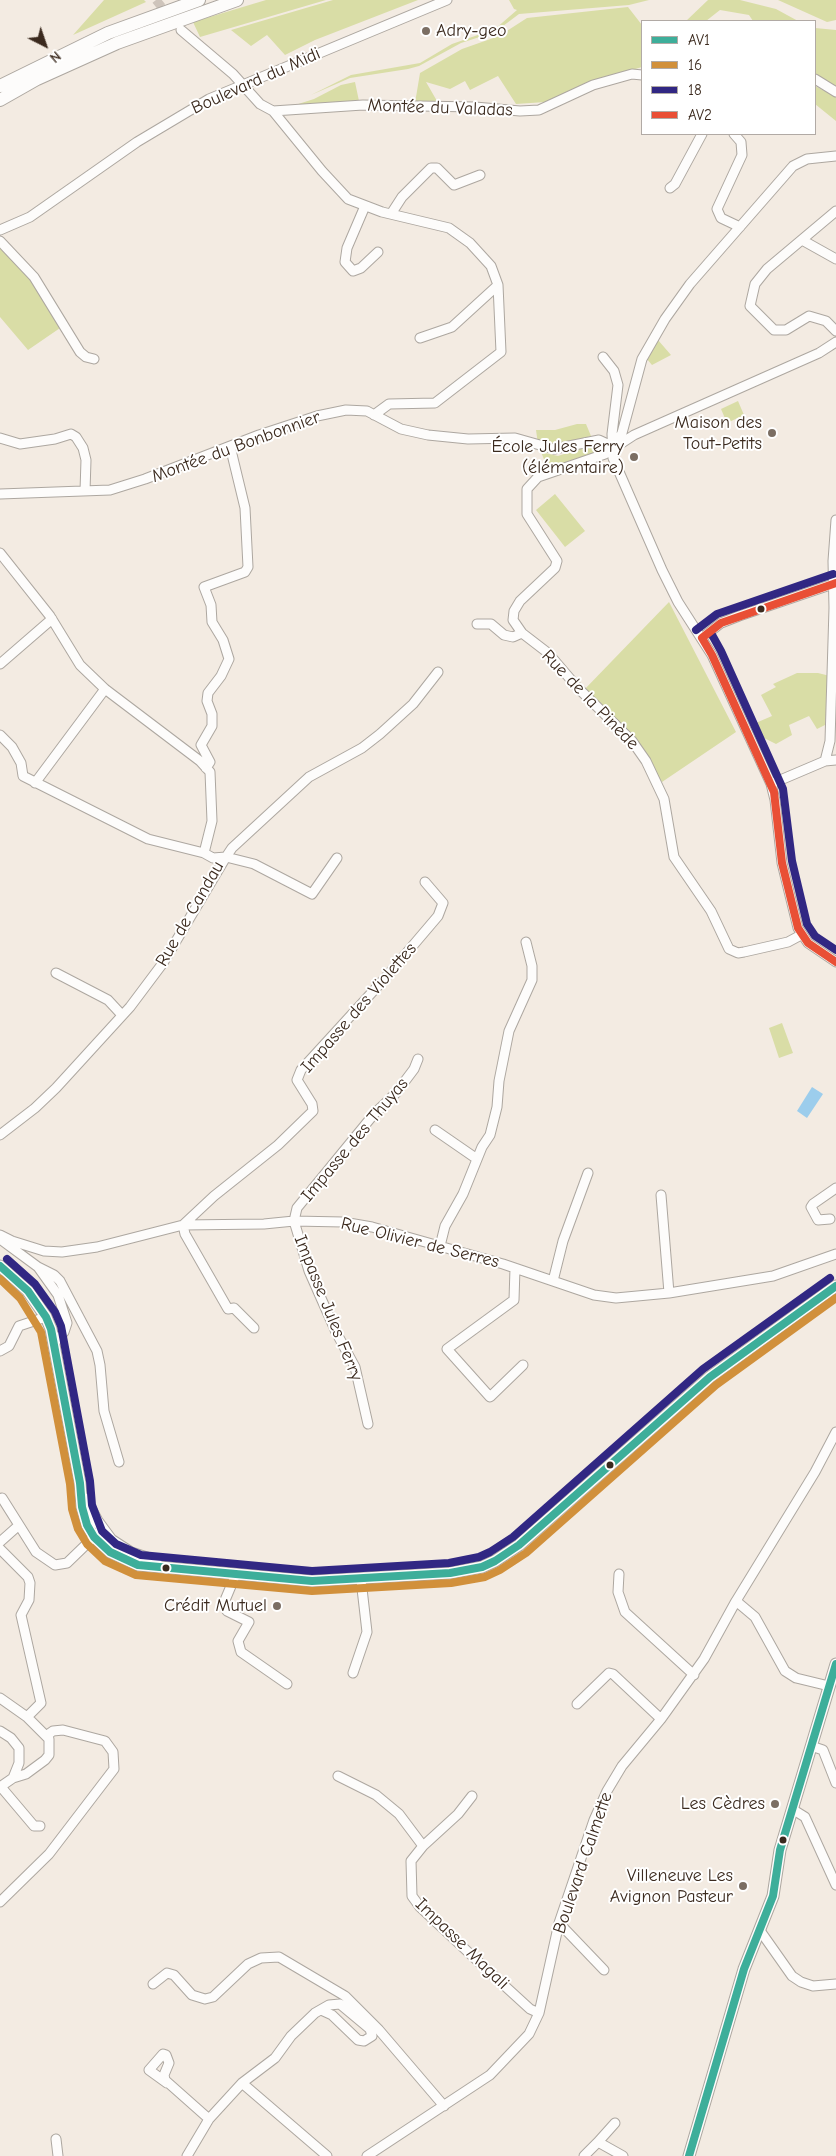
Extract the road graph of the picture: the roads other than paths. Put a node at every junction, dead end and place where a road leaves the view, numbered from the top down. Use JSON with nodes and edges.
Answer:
{"nodes":[{"id":1,"x":199,"y":0,"type":"edge"},
{"id":2,"x":238,"y":0,"type":"edge"},
{"id":3,"x":447,"y":0,"type":"edge"},
{"id":4,"x":181,"y":30,"type":"dead end"},
{"id":5,"x":641,"y":76,"type":"edge"},
{"id":6,"x":816,"y":81,"type":"edge"},
{"id":7,"x":241,"y":85,"type":"junction"},
{"id":8,"x":0,"y":86,"type":"edge"},
{"id":9,"x":836,"y":92,"type":"edge"},
{"id":10,"x":0,"y":100,"type":"edge"},
{"id":11,"x":273,"y":111,"type":"junction"},
{"id":12,"x":701,"y":135,"type":"edge"},
{"id":13,"x":735,"y":135,"type":"edge"},
{"id":14,"x":836,"y":156,"type":"edge"},
{"id":15,"x":480,"y":175,"type":"dead end"},
{"id":16,"x":670,"y":188,"type":"dead end"},
{"id":17,"x":365,"y":206,"type":"junction"},
{"id":18,"x":836,"y":211,"type":"edge"},
{"id":19,"x":391,"y":214,"type":"junction"},
{"id":20,"x":740,"y":227,"type":"junction"},
{"id":21,"x":0,"y":230,"type":"edge"},
{"id":22,"x":802,"y":240,"type":"junction"},
{"id":23,"x":0,"y":241,"type":"edge"},
{"id":24,"x":378,"y":252,"type":"dead end"},
{"id":25,"x":836,"y":259,"type":"edge"},
{"id":26,"x":498,"y":286,"type":"junction"},
{"id":27,"x":836,"y":331,"type":"edge"},
{"id":28,"x":420,"y":338,"type":"dead end"},
{"id":29,"x":836,"y":342,"type":"edge"},
{"id":30,"x":603,"y":357,"type":"dead end"},
{"id":31,"x":94,"y":359,"type":"dead end"},
{"id":32,"x":374,"y":415,"type":"junction"},
{"id":33,"x":0,"y":438,"type":"edge"},
{"id":34,"x":230,"y":446,"type":"junction"},
{"id":35,"x":614,"y":447,"type":"junction"},
{"id":36,"x":85,"y":491,"type":"junction"},
{"id":37,"x":0,"y":494,"type":"edge"},
{"id":38,"x":836,"y":520,"type":"edge"},
{"id":39,"x":0,"y":553,"type":"edge"},
{"id":40,"x":835,"y":583,"type":"edge"},
{"id":41,"x":835,"y":608,"type":"edge"},
{"id":42,"x":52,"y":619,"type":"junction"},
{"id":43,"x":477,"y":624,"type":"dead end"},
{"id":44,"x":522,"y":633,"type":"junction"},
{"id":45,"x":702,"y":638,"type":"junction"},
{"id":46,"x":0,"y":664,"type":"edge"},
{"id":47,"x":438,"y":672,"type":"dead end"},
{"id":48,"x":834,"y":676,"type":"edge"},
{"id":49,"x":105,"y":689,"type":"junction"},
{"id":50,"x":0,"y":735,"type":"edge"},
{"id":51,"x":836,"y":760,"type":"edge"},
{"id":52,"x":825,"y":761,"type":"junction"},
{"id":53,"x":206,"y":768,"type":"junction"},
{"id":54,"x":35,"y":783,"type":"junction"},
{"id":55,"x":771,"y":784,"type":"junction"},
{"id":56,"x":204,"y":853,"type":"junction"},
{"id":57,"x":226,"y":858,"type":"junction"},
{"id":58,"x":337,"y":858,"type":"dead end"},
{"id":59,"x":425,"y":882,"type":"dead end"},
{"id":60,"x":801,"y":935,"type":"junction"},
{"id":61,"x":526,"y":942,"type":"dead end"},
{"id":62,"x":836,"y":962,"type":"edge"},
{"id":63,"x":56,"y":973,"type":"dead end"},
{"id":64,"x":121,"y":1014,"type":"junction"},
{"id":65,"x":418,"y":1059,"type":"dead end"},
{"id":66,"x":435,"y":1130,"type":"dead end"},
{"id":67,"x":0,"y":1135,"type":"edge"},
{"id":68,"x":477,"y":1159,"type":"junction"},
{"id":69,"x":588,"y":1173,"type":"dead end"},
{"id":70,"x":836,"y":1188,"type":"edge"},
{"id":71,"x":661,"y":1195,"type":"dead end"},
{"id":72,"x":830,"y":1219,"type":"dead end"},
{"id":73,"x":294,"y":1221,"type":"junction"},
{"id":74,"x":183,"y":1225,"type":"junction"},
{"id":75,"x":0,"y":1235,"type":"edge"},
{"id":76,"x":0,"y":1239,"type":"edge"},
{"id":77,"x":440,"y":1246,"type":"junction"},
{"id":78,"x":836,"y":1254,"type":"edge"},
{"id":79,"x":0,"y":1266,"type":"edge"},
{"id":80,"x":38,"y":1267,"type":"junction"},
{"id":81,"x":516,"y":1268,"type":"junction"},
{"id":82,"x":553,"y":1281,"type":"junction"},
{"id":83,"x":836,"y":1286,"type":"edge"},
{"id":84,"x":669,"y":1293,"type":"junction"},
{"id":85,"x":46,"y":1316,"type":"junction"},
{"id":86,"x":254,"y":1328,"type":"dead end"},
{"id":87,"x":55,"y":1342,"type":"junction"},
{"id":88,"x":0,"y":1351,"type":"edge"},
{"id":89,"x":523,"y":1365,"type":"dead end"},
{"id":90,"x":368,"y":1424,"type":"dead end"},
{"id":91,"x":836,"y":1432,"type":"edge"},
{"id":92,"x":119,"y":1462,"type":"dead end"},
{"id":93,"x":2,"y":1498,"type":"dead end"},
{"id":94,"x":18,"y":1526,"type":"junction"},
{"id":95,"x":98,"y":1533,"type":"junction"},
{"id":96,"x":0,"y":1542,"type":"edge"},
{"id":97,"x":0,"y":1549,"type":"edge"},
{"id":98,"x":236,"y":1574,"type":"junction"},
{"id":99,"x":619,"y":1574,"type":"dead end"},
{"id":100,"x":360,"y":1580,"type":"junction"},
{"id":101,"x":736,"y":1601,"type":"junction"},
{"id":102,"x":836,"y":1664,"type":"edge"},
{"id":103,"x":353,"y":1673,"type":"dead end"},
{"id":104,"x":694,"y":1674,"type":"junction"},
{"id":105,"x":287,"y":1684,"type":"dead end"},
{"id":106,"x":829,"y":1686,"type":"junction"},
{"id":107,"x":0,"y":1698,"type":"edge"},
{"id":108,"x":577,"y":1704,"type":"dead end"},
{"id":109,"x":27,"y":1717,"type":"junction"},
{"id":110,"x":661,"y":1719,"type":"junction"},
{"id":111,"x":0,"y":1731,"type":"edge"},
{"id":112,"x":46,"y":1736,"type":"junction"},
{"id":113,"x":811,"y":1746,"type":"junction"},
{"id":114,"x":338,"y":1776,"type":"dead end"},
{"id":115,"x":13,"y":1778,"type":"junction"},
{"id":116,"x":836,"y":1783,"type":"edge"},
{"id":117,"x":1,"y":1787,"type":"edge"},
{"id":118,"x":472,"y":1796,"type":"dead end"},
{"id":119,"x":792,"y":1809,"type":"junction"},
{"id":120,"x":40,"y":1826,"type":"dead end"},
{"id":121,"x":423,"y":1846,"type":"junction"},
{"id":122,"x":836,"y":1885,"type":"edge"},
{"id":123,"x":0,"y":1902,"type":"edge"},
{"id":124,"x":559,"y":1923,"type":"junction"},
{"id":125,"x":761,"y":1932,"type":"junction"},
{"id":126,"x":604,"y":1970,"type":"dead end"},
{"id":127,"x":153,"y":1984,"type":"dead end"},
{"id":128,"x":836,"y":1984,"type":"edge"},
{"id":129,"x":321,"y":2010,"type":"junction"},
{"id":130,"x":539,"y":2012,"type":"junction"},
{"id":131,"x":167,"y":2083,"type":"dead end"},
{"id":132,"x":242,"y":2083,"type":"junction"},
{"id":133,"x":444,"y":2106,"type":"junction"},
{"id":134,"x":209,"y":2119,"type":"junction"},
{"id":135,"x":615,"y":2123,"type":"dead end"},
{"id":136,"x":56,"y":2139,"type":"dead end"},
{"id":137,"x":598,"y":2142,"type":"junction"},
{"id":138,"x":58,"y":2156,"type":"edge"},
{"id":139,"x":187,"y":2156,"type":"edge"},
{"id":140,"x":327,"y":2156,"type":"edge"},
{"id":141,"x":367,"y":2156,"type":"edge"},
{"id":142,"x":584,"y":2156,"type":"edge"},
{"id":143,"x":623,"y":2156,"type":"edge"},
{"id":144,"x":688,"y":2156,"type":"edge"}],
"edges":[{"from":1,"to":8,"type":"main road"},
{"from":2,"to":10,"type":"main road"},
{"from":3,"to":7,"type":"street","name":"Boulevard du Midi"},
{"from":4,"to":7,"type":"street"},
{"from":5,"to":11,"type":"street","name":"Montée du Valadas"},
{"from":6,"to":9,"type":"street"},
{"from":7,"to":11,"type":"street"},
{"from":7,"to":21,"type":"street","name":"Boulevard du Midi"},
{"from":11,"to":17,"type":"street"},
{"from":12,"to":16,"type":"street"},
{"from":13,"to":20,"type":"street"},
{"from":14,"to":20,"type":"street"},
{"from":15,"to":19,"type":"street"},
{"from":17,"to":19,"type":"street"},
{"from":17,"to":24,"type":"street"},
{"from":18,"to":22,"type":"street"},
{"from":19,"to":26,"type":"street"},
{"from":20,"to":35,"type":"street"},
{"from":22,"to":25,"type":"street"},
{"from":22,"to":27,"type":"street"},
{"from":23,"to":31,"type":"street"},
{"from":26,"to":28,"type":"street"},
{"from":26,"to":32,"type":"street"},
{"from":29,"to":35,"type":"street"},
{"from":30,"to":35,"type":"street"},
{"from":32,"to":34,"type":"street","name":"Montée du Bonbonnier"},
{"from":32,"to":35,"type":"street","name":"Montée du Bonbonnier"},
{"from":33,"to":36,"type":"street"},
{"from":34,"to":36,"type":"street","name":"Montée du Bonbonnier"},
{"from":34,"to":53,"type":"street","name":"Rue de Candau"},
{"from":35,"to":44,"type":"street"},
{"from":35,"to":45,"type":"street"},
{"from":36,"to":37,"type":"street","name":"Montée du Bonbonnier"},
{"from":38,"to":40,"type":"street"},
{"from":39,"to":42,"type":"street"},
{"from":40,"to":41,"type":"street"},
{"from":40,"to":45,"type":"street"},
{"from":41,"to":48,"type":"street"},
{"from":42,"to":46,"type":"street"},
{"from":42,"to":49,"type":"street"},
{"from":43,"to":44,"type":"street"},
{"from":44,"to":60,"type":"street","name":"Rue de la Pinède"},
{"from":45,"to":55,"type":"street"},
{"from":47,"to":57,"type":"street"},
{"from":48,"to":52,"type":"street"},
{"from":49,"to":53,"type":"street"},
{"from":49,"to":54,"type":"street"},
{"from":50,"to":54,"type":"street"},
{"from":51,"to":52,"type":"street"},
{"from":52,"to":55,"type":"street"},
{"from":53,"to":56,"type":"street","name":"Rue de Candau"},
{"from":54,"to":56,"type":"street"},
{"from":55,"to":60,"type":"street"},
{"from":56,"to":57,"type":"street","name":"Rue de Candau"},
{"from":57,"to":58,"type":"street"},
{"from":57,"to":64,"type":"street","name":"Rue de Candau"},
{"from":59,"to":74,"type":"street","name":"Impasse des Violettes"},
{"from":60,"to":62,"type":"street"},
{"from":61,"to":68,"type":"street"},
{"from":63,"to":64,"type":"street"},
{"from":64,"to":67,"type":"street","name":"Rue de Candau"},
{"from":65,"to":73,"type":"street","name":"Impasse des Thuyas"},
{"from":66,"to":68,"type":"street"},
{"from":68,"to":77,"type":"street"},
{"from":69,"to":82,"type":"street"},
{"from":70,"to":72,"type":"street"},
{"from":71,"to":84,"type":"street"},
{"from":73,"to":74,"type":"street","name":"Rue Olivier de Serres"},
{"from":73,"to":77,"type":"street","name":"Rue Olivier de Serres"},
{"from":73,"to":90,"type":"street","name":"Impasse Jules Ferry"},
{"from":74,"to":75,"type":"street","name":"Rue Olivier de Serres"},
{"from":74,"to":86,"type":"street"},
{"from":76,"to":80,"type":"street"},
{"from":77,"to":81,"type":"street","name":"Rue Olivier de Serres"},
{"from":78,"to":84,"type":"street","name":"Rue Olivier de Serres"},
{"from":79,"to":85,"type":"main road"},
{"from":80,"to":87,"type":"street"},
{"from":80,"to":92,"type":"street"},
{"from":81,"to":82,"type":"street","name":"Rue Olivier de Serres"},
{"from":81,"to":89,"type":"street"},
{"from":82,"to":84,"type":"street","name":"Rue Olivier de Serres"},
{"from":83,"to":100,"type":"main road"},
{"from":85,"to":87,"type":"main road"},
{"from":85,"to":88,"type":"street"},
{"from":87,"to":95,"type":"main road"},
{"from":91,"to":101,"type":"street","name":"Boulevard Calmette"},
{"from":93,"to":94,"type":"street"},
{"from":94,"to":95,"type":"street"},
{"from":94,"to":96,"type":"street"},
{"from":95,"to":98,"type":"main road"},
{"from":97,"to":109,"type":"street"},
{"from":98,"to":100,"type":"main road"},
{"from":98,"to":105,"type":"street"},
{"from":99,"to":104,"type":"street"},
{"from":100,"to":103,"type":"street"},
{"from":101,"to":104,"type":"street","name":"Boulevard Calmette"},
{"from":101,"to":106,"type":"street"},
{"from":102,"to":106,"type":"main road"},
{"from":104,"to":110,"type":"street","name":"Boulevard Calmette"},
{"from":106,"to":113,"type":"main road"},
{"from":107,"to":109,"type":"street"},
{"from":108,"to":110,"type":"street"},
{"from":109,"to":112,"type":"street"},
{"from":110,"to":124,"type":"street","name":"Boulevard Calmette"},
{"from":111,"to":115,"type":"street"},
{"from":112,"to":115,"type":"street"},
{"from":112,"to":123,"type":"street"},
{"from":113,"to":116,"type":"street"},
{"from":113,"to":119,"type":"main road"},
{"from":114,"to":121,"type":"street"},
{"from":115,"to":117,"type":"street"},
{"from":117,"to":120,"type":"street"},
{"from":118,"to":121,"type":"street","name":"Impasse Magali"},
{"from":119,"to":122,"type":"street"},
{"from":119,"to":125,"type":"main road"},
{"from":121,"to":130,"type":"street","name":"Impasse Magali"},
{"from":124,"to":126,"type":"street"},
{"from":124,"to":130,"type":"street","name":"Boulevard Calmette"},
{"from":125,"to":128,"type":"street"},
{"from":125,"to":144,"type":"main road"},
{"from":127,"to":133,"type":"street"},
{"from":129,"to":129,"type":"street"},
{"from":129,"to":132,"type":"street"},
{"from":130,"to":133,"type":"street","name":"Boulevard Calmette"},
{"from":131,"to":134,"type":"street"},
{"from":132,"to":134,"type":"street"},
{"from":132,"to":140,"type":"street"},
{"from":133,"to":141,"type":"street","name":"Boulevard Calmette"},
{"from":134,"to":139,"type":"street"},
{"from":135,"to":137,"type":"street"},
{"from":136,"to":138,"type":"street"},
{"from":137,"to":142,"type":"street"},
{"from":137,"to":143,"type":"street"}]}
